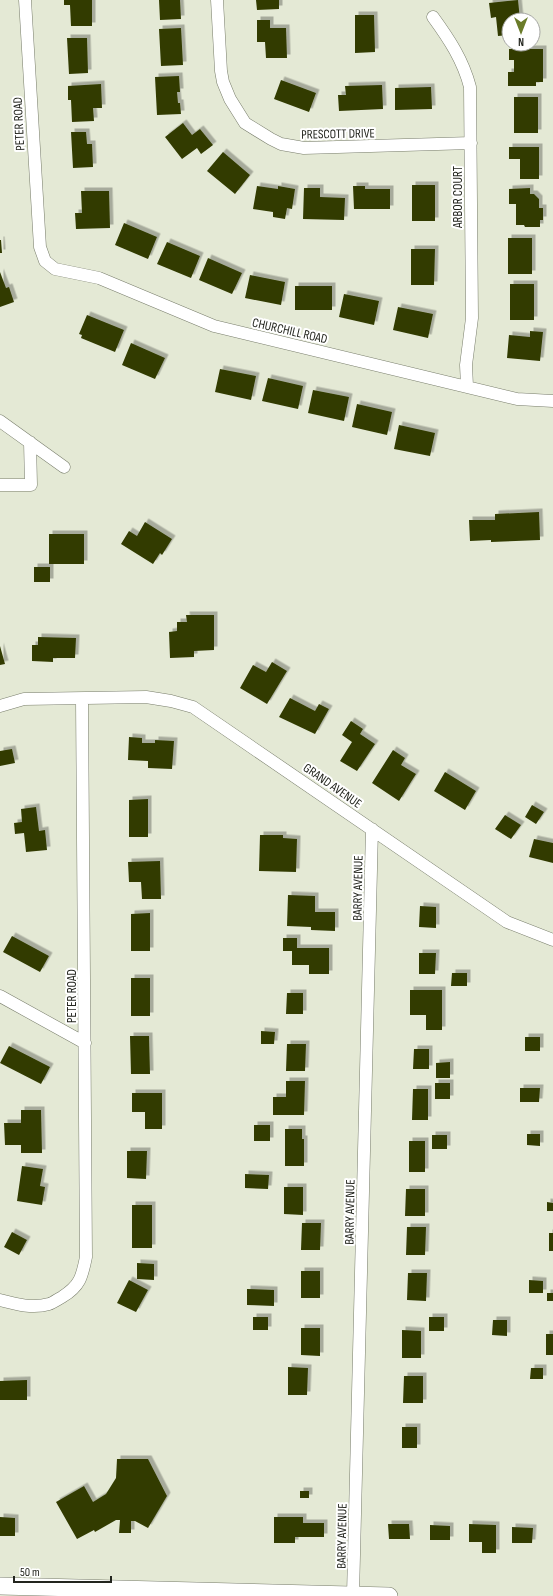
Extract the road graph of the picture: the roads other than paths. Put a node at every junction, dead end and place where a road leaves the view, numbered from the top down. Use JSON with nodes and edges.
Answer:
{"nodes":[{"id":1,"x":25,"y":0,"type":"edge"},
{"id":2,"x":217,"y":0,"type":"edge"},
{"id":3,"x":433,"y":17,"type":"dead end"},
{"id":4,"x":471,"y":143,"type":"junction"},
{"id":5,"x":40,"y":247,"type":"joint"},
{"id":6,"x":466,"y":386,"type":"junction"},
{"id":7,"x":553,"y":401,"type":"edge"},
{"id":8,"x":0,"y":421,"type":"edge"},
{"id":9,"x":30,"y":442,"type":"junction"},
{"id":10,"x":64,"y":467,"type":"dead end"},
{"id":11,"x":0,"y":485,"type":"edge"},
{"id":12,"x":82,"y":698,"type":"junction"},
{"id":13,"x":0,"y":706,"type":"edge"},
{"id":14,"x":372,"y":829,"type":"junction"},
{"id":15,"x":553,"y":940,"type":"edge"},
{"id":16,"x":0,"y":996,"type":"edge"},
{"id":17,"x":85,"y":1043,"type":"junction"},
{"id":18,"x":0,"y":1300,"type":"edge"},
{"id":19,"x":0,"y":1586,"type":"edge"},
{"id":20,"x":226,"y":1594,"type":"edge"},
{"id":21,"x":353,"y":1595,"type":"junction"},
{"id":22,"x":389,"y":1596,"type":"edge"}],
"edges":[{"from":1,"to":5,"type":"street","name":"PETER ROAD"},
{"from":2,"to":4,"type":"street","name":"PRESCOTT DRIVE"},
{"from":3,"to":4,"type":"street","name":"ARBOR COURT"},
{"from":4,"to":6,"type":"street","name":"ARBOR COURT"},
{"from":5,"to":6,"type":"street","name":"CHURCHILL ROAD"},
{"from":6,"to":7,"type":"street","name":"CHURCHILL ROAD"},
{"from":8,"to":9,"type":"street"},
{"from":9,"to":10,"type":"street"},
{"from":9,"to":11,"type":"street"},
{"from":12,"to":13,"type":"street","name":"GRAND AVENUE"},
{"from":12,"to":14,"type":"street","name":"GRAND AVENUE"},
{"from":12,"to":17,"type":"street","name":"PETER ROAD"},
{"from":14,"to":15,"type":"street","name":"GRAND AVENUE"},
{"from":14,"to":21,"type":"street","name":"BARRY AVENUE"},
{"from":16,"to":17,"type":"street"},
{"from":17,"to":18,"type":"street","name":"PETER ROAD"},
{"from":19,"to":20,"type":"main road"},
{"from":20,"to":21,"type":"main road"},
{"from":21,"to":22,"type":"main road"}]}
